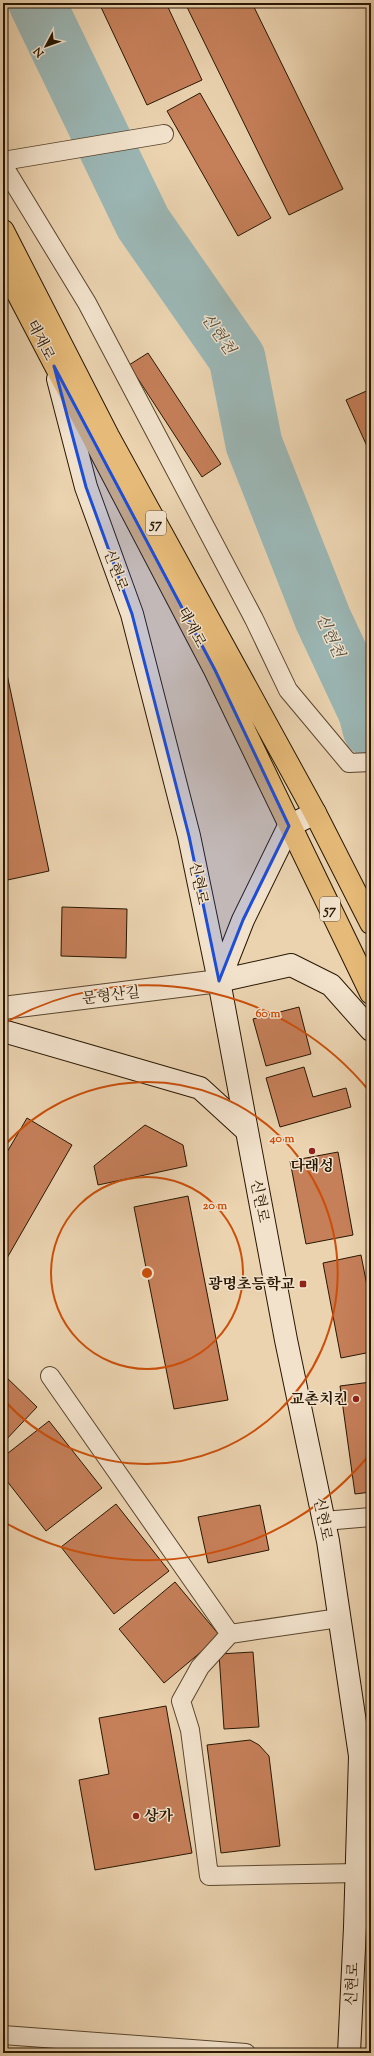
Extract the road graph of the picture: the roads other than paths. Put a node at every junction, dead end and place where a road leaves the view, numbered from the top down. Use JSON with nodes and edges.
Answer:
{"nodes":[{"id":1,"x":164,"y":134,"type":"dead end"},
{"id":2,"x":3,"y":161,"type":"edge"},
{"id":3,"x":3,"y":164,"type":"edge"},
{"id":4,"x":3,"y":231,"type":"edge"},
{"id":5,"x":3,"y":265,"type":"edge"},
{"id":6,"x":54,"y":366,"type":"junction"},
{"id":7,"x":371,"y":762,"type":"edge"},
{"id":8,"x":315,"y":813,"type":"junction"},
{"id":9,"x":289,"y":826,"type":"junction"},
{"id":10,"x":371,"y":923,"type":"edge"},
{"id":11,"x":220,"y":981,"type":"junction"},
{"id":12,"x":371,"y":993,"type":"edge"},
{"id":13,"x":3,"y":1008,"type":"edge"},
{"id":14,"x":371,"y":1030,"type":"edge"},
{"id":15,"x":3,"y":1031,"type":"edge"},
{"id":16,"x":247,"y":1131,"type":"junction"},
{"id":17,"x":50,"y":1376,"type":"dead end"},
{"id":18,"x":371,"y":1517,"type":"edge"},
{"id":19,"x":324,"y":1521,"type":"junction"},
{"id":20,"x":339,"y":1618,"type":"junction"},
{"id":21,"x":230,"y":1634,"type":"junction"},
{"id":22,"x":356,"y":1873,"type":"junction"},
{"id":23,"x":3,"y":2035,"type":"edge"},
{"id":24,"x":246,"y":2053,"type":"edge"},
{"id":25,"x":349,"y":2053,"type":"edge"}],
"edges":[{"from":1,"to":2,"type":"lane"},
{"from":3,"to":7,"type":"lane"},
{"from":4,"to":8,"type":"main road","name":"태재로","number":"57"},
{"from":5,"to":6,"type":"main road","name":"태재로","number":"57"},
{"from":6,"to":9,"type":"main road","name":"태재로","number":"57"},
{"from":6,"to":11,"type":"main road","name":"신현로"},
{"from":8,"to":9,"type":"main road"},
{"from":8,"to":10,"type":"main road","name":"태재로","number":"57"},
{"from":9,"to":11,"type":"main road"},
{"from":9,"to":12,"type":"main road","name":"태재로","number":"57"},
{"from":11,"to":13,"type":"main road","name":"문형산길"},
{"from":11,"to":14,"type":"main road","name":"문형산길"},
{"from":11,"to":16,"type":"main road","name":"신현로"},
{"from":15,"to":16,"type":"main road"},
{"from":16,"to":19,"type":"main road","name":"신현로"},
{"from":17,"to":21,"type":"lane"},
{"from":18,"to":19,"type":"lane"},
{"from":19,"to":20,"type":"main road","name":"신현로"},
{"from":20,"to":21,"type":"lane"},
{"from":20,"to":22,"type":"main road","name":"신현로"},
{"from":21,"to":22,"type":"lane"},
{"from":22,"to":25,"type":"main road","name":"신현로"},
{"from":23,"to":24,"type":"lane"}]}
